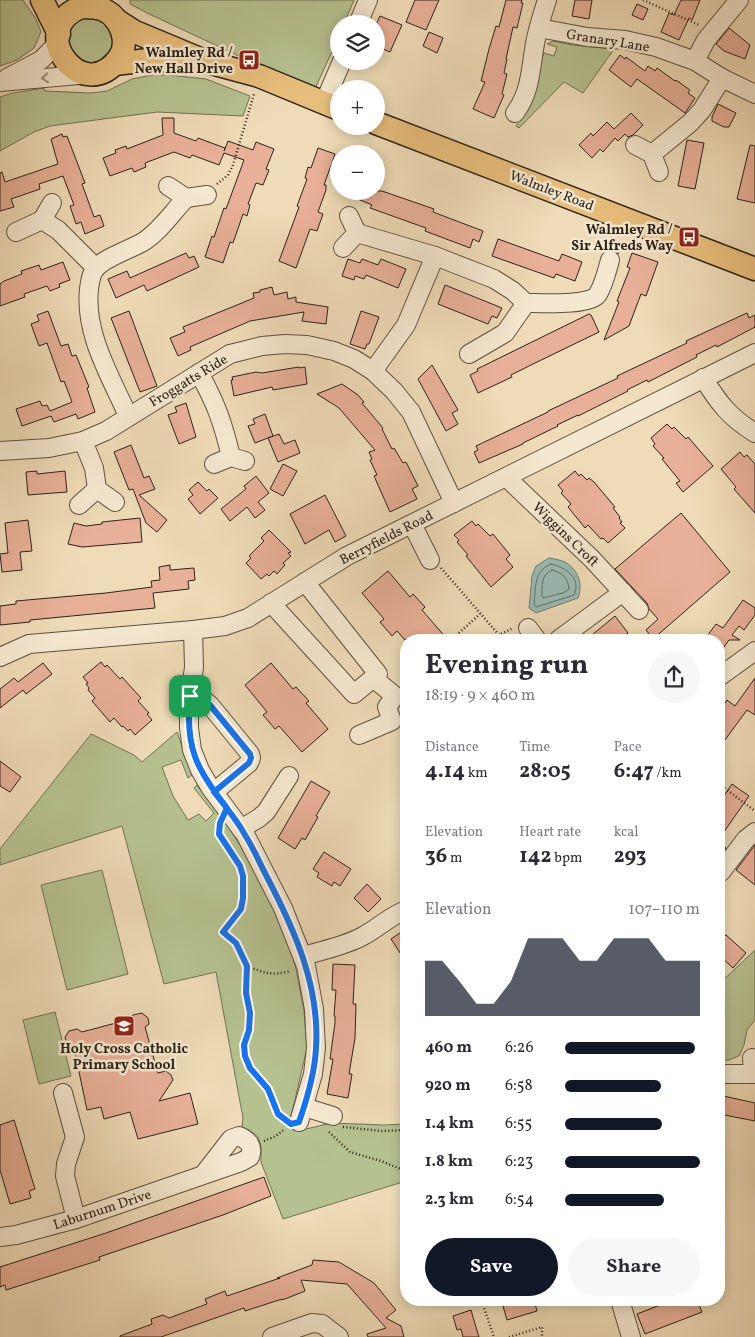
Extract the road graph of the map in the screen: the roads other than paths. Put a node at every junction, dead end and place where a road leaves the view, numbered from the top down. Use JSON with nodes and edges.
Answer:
{"nodes":[{"id":1,"x":42,"y":0,"type":"edge"},
{"id":2,"x":58,"y":0,"type":"edge"},
{"id":3,"x":368,"y":0,"type":"edge"},
{"id":4,"x":547,"y":0,"type":"edge"},
{"id":5,"x":739,"y":0,"type":"edge"},
{"id":6,"x":81,"y":7,"type":"junction"},
{"id":7,"x":110,"y":10,"type":"edge"},
{"id":8,"x":362,"y":15,"type":"edge"},
{"id":9,"x":539,"y":28,"type":"junction"},
{"id":10,"x":58,"y":39,"type":"junction"},
{"id":11,"x":695,"y":61,"type":"junction"},
{"id":12,"x":208,"y":62,"type":"junction"},
{"id":13,"x":115,"y":64,"type":"junction"},
{"id":14,"x":90,"y":74,"type":"junction"},
{"id":15,"x":722,"y":78,"type":"junction"},
{"id":16,"x":0,"y":82,"type":"edge"},
{"id":17,"x":755,"y":94,"type":"edge"},
{"id":18,"x":330,"y":106,"type":"edge"},
{"id":19,"x":515,"y":114,"type":"dead end"},
{"id":20,"x":385,"y":126,"type":"edge"},
{"id":21,"x":635,"y":145,"type":"dead end"},
{"id":22,"x":652,"y":154,"type":"junction"},
{"id":23,"x":659,"y":172,"type":"dead end"},
{"id":24,"x":168,"y":186,"type":"dead end"},
{"id":25,"x":207,"y":195,"type":"road end"},
{"id":26,"x":186,"y":198,"type":"junction"},
{"id":27,"x":52,"y":203,"type":"dead end"},
{"id":28,"x":349,"y":216,"type":"dead end"},
{"id":29,"x":42,"y":220,"type":"junction"},
{"id":30,"x":16,"y":232,"type":"dead end"},
{"id":31,"x":356,"y":233,"type":"junction"},
{"id":32,"x":343,"y":248,"type":"dead end"},
{"id":33,"x":435,"y":256,"type":"junction"},
{"id":34,"x":610,"y":260,"type":"dead end"},
{"id":35,"x":96,"y":268,"type":"junction"},
{"id":36,"x":755,"y":269,"type":"edge"},
{"id":37,"x":526,"y":303,"type":"junction"},
{"id":38,"x":755,"y":353,"type":"edge"},
{"id":39,"x":469,"y":354,"type":"dead end"},
{"id":40,"x":373,"y":371,"type":"junction"},
{"id":41,"x":199,"y":373,"type":"junction"},
{"id":42,"x":703,"y":378,"type":"junction"},
{"id":43,"x":128,"y":416,"type":"junction"},
{"id":44,"x":755,"y":433,"type":"edge"},
{"id":45,"x":83,"y":440,"type":"junction"},
{"id":46,"x":0,"y":451,"type":"edge"},
{"id":47,"x":214,"y":464,"type":"dead end"},
{"id":48,"x":507,"y":478,"type":"junction"},
{"id":49,"x":97,"y":489,"type":"junction"},
{"id":50,"x":115,"y":502,"type":"dead end"},
{"id":51,"x":454,"y":503,"type":"junction"},
{"id":52,"x":79,"y":505,"type":"dead end"},
{"id":53,"x":412,"y":524,"type":"junction"},
{"id":54,"x":430,"y":560,"type":"road end"},
{"id":55,"x":305,"y":582,"type":"junction"},
{"id":56,"x":623,"y":592,"type":"junction"},
{"id":57,"x":270,"y":603,"type":"junction"},
{"id":58,"x":639,"y":610,"type":"dead end"},
{"id":59,"x":193,"y":630,"type":"junction"},
{"id":60,"x":566,"y":634,"type":"edge"},
{"id":61,"x":755,"y":651,"type":"edge"},
{"id":62,"x":0,"y":657,"type":"edge"},
{"id":63,"x":725,"y":673,"type":"edge"},
{"id":64,"x":373,"y":678,"type":"junction"},
{"id":65,"x":400,"y":693,"type":"edge"},
{"id":66,"x":400,"y":695,"type":"edge"},
{"id":67,"x":190,"y":696,"type":"junction"},
{"id":68,"x":359,"y":735,"type":"dead end"},
{"id":69,"x":289,"y":776,"type":"dead end"},
{"id":70,"x":214,"y":792,"type":"junction"},
{"id":71,"x":241,"y":829,"type":"junction"},
{"id":72,"x":754,"y":832,"type":"edge"},
{"id":73,"x":725,"y":867,"type":"edge"},
{"id":74,"x":400,"y":912,"type":"edge"},
{"id":75,"x":305,"y":961,"type":"junction"},
{"id":76,"x":753,"y":1068,"type":"edge"},
{"id":77,"x":725,"y":1073,"type":"edge"},
{"id":78,"x":63,"y":1093,"type":"dead end"},
{"id":79,"x":328,"y":1121,"type":"road end"},
{"id":80,"x":251,"y":1146,"type":"road end"},
{"id":81,"x":76,"y":1219,"type":"junction"},
{"id":82,"x":0,"y":1237,"type":"edge"},
{"id":83,"x":622,"y":1306,"type":"edge"},
{"id":84,"x":272,"y":1337,"type":"edge"},
{"id":85,"x":339,"y":1337,"type":"edge"},
{"id":86,"x":631,"y":1337,"type":"edge"}],
"edges":[{"from":1,"to":10,"type":"main road"},
{"from":2,"to":6,"type":"main road"},
{"from":3,"to":8,"type":"street"},
{"from":4,"to":9,"type":"street"},
{"from":5,"to":11,"type":"street"},
{"from":6,"to":7,"type":"main road"},
{"from":6,"to":10,"type":"main road"},
{"from":7,"to":12,"type":"main road"},
{"from":7,"to":13,"type":"main road"},
{"from":9,"to":11,"type":"street","name":"Granary Lane"},
{"from":9,"to":19,"type":"street"},
{"from":10,"to":14,"type":"main road"},
{"from":10,"to":16,"type":"street"},
{"from":11,"to":15,"type":"street","name":"Granary Lane"},
{"from":12,"to":13,"type":"main road"},
{"from":12,"to":18,"type":"main road"},
{"from":13,"to":14,"type":"main road"},
{"from":14,"to":16,"type":"street","one_way":true},
{"from":15,"to":17,"type":"street","name":"Granary Lane"},
{"from":15,"to":22,"type":"street"},
{"from":20,"to":36,"type":"main road","name":"Walmley Road"},
{"from":21,"to":22,"type":"street"},
{"from":22,"to":23,"type":"street"},
{"from":24,"to":26,"type":"street"},
{"from":25,"to":26,"type":"street"},
{"from":26,"to":35,"type":"street"},
{"from":27,"to":29,"type":"street"},
{"from":28,"to":31,"type":"street"},
{"from":29,"to":30,"type":"street"},
{"from":29,"to":35,"type":"street"},
{"from":31,"to":32,"type":"street"},
{"from":31,"to":33,"type":"street"},
{"from":33,"to":37,"type":"street"},
{"from":33,"to":40,"type":"street"},
{"from":34,"to":37,"type":"street"},
{"from":35,"to":43,"type":"street"},
{"from":37,"to":39,"type":"street"},
{"from":38,"to":42,"type":"street","name":"Berryfields Road"},
{"from":40,"to":41,"type":"street","name":"Froggatts Ride"},
{"from":40,"to":51,"type":"street","name":"Froggatts Ride"},
{"from":41,"to":43,"type":"street","name":"Froggatts Ride"},
{"from":41,"to":47,"type":"street"},
{"from":42,"to":44,"type":"street"},
{"from":42,"to":48,"type":"street","name":"Berryfields Road"},
{"from":43,"to":45,"type":"street","name":"Froggatts Ride"},
{"from":45,"to":46,"type":"street","name":"Froggatts Ride"},
{"from":45,"to":49,"type":"street"},
{"from":48,"to":51,"type":"street","name":"Berryfields Road"},
{"from":48,"to":56,"type":"street","name":"Wiggins Croft"},
{"from":49,"to":50,"type":"street"},
{"from":49,"to":52,"type":"street"},
{"from":51,"to":53,"type":"street","name":"Berryfields Road"},
{"from":53,"to":54,"type":"street"},
{"from":53,"to":55,"type":"street","name":"Berryfields Road"},
{"from":55,"to":57,"type":"street","name":"Berryfields Road"},
{"from":55,"to":64,"type":"street"},
{"from":56,"to":58,"type":"street","name":"Wiggins Croft"},
{"from":56,"to":60,"type":"street"},
{"from":57,"to":59,"type":"street","name":"Berryfields Road"},
{"from":57,"to":64,"type":"street"},
{"from":59,"to":62,"type":"street","name":"Berryfields Road"},
{"from":59,"to":67,"type":"street"},
{"from":61,"to":63,"type":"street"},
{"from":64,"to":65,"type":"street"},
{"from":66,"to":68,"type":"street"},
{"from":67,"to":70,"type":"street"},
{"from":67,"to":70,"type":"street"},
{"from":69,"to":71,"type":"street"},
{"from":70,"to":71,"type":"street"},
{"from":71,"to":75,"type":"street"},
{"from":72,"to":73,"type":"street"},
{"from":74,"to":75,"type":"street"},
{"from":75,"to":79,"type":"street"},
{"from":76,"to":77,"type":"street"},
{"from":78,"to":81,"type":"street"},
{"from":80,"to":81,"type":"street","name":"Laburnum Drive"},
{"from":81,"to":82,"type":"street","name":"Laburnum Drive"},
{"from":83,"to":86,"type":"street"},
{"from":84,"to":85,"type":"street"}]}
